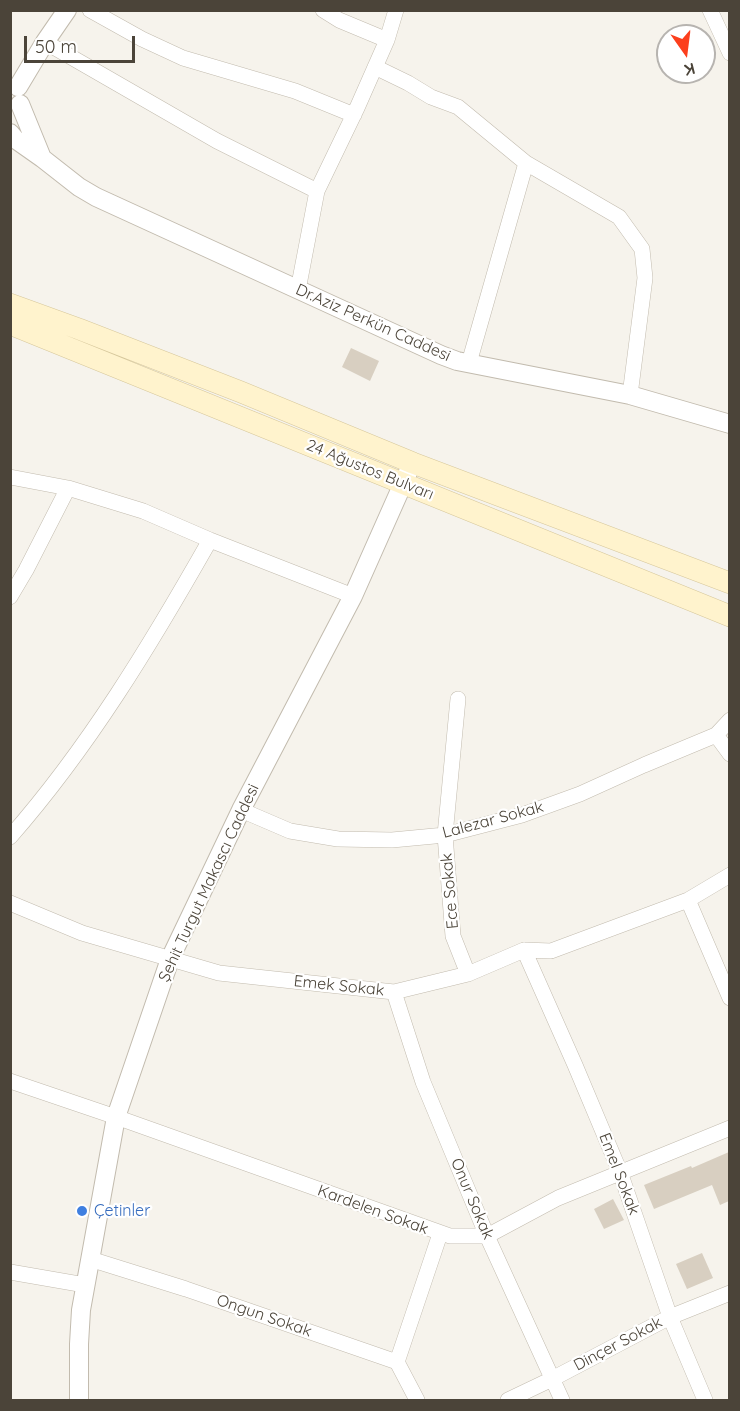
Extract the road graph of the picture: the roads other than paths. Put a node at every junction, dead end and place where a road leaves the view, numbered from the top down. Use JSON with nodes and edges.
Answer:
{"nodes":[{"id":1,"x":66,"y":10,"type":"edge"},
{"id":2,"x":90,"y":10,"type":"edge"},
{"id":3,"x":323,"y":10,"type":"edge"},
{"id":4,"x":396,"y":10,"type":"edge"},
{"id":5,"x":710,"y":10,"type":"edge"},
{"id":6,"x":387,"y":40,"type":"junction"},
{"id":7,"x":45,"y":42,"type":"junction"},
{"id":8,"x":729,"y":53,"type":"edge"},
{"id":9,"x":375,"y":67,"type":"junction"},
{"id":10,"x":15,"y":98,"type":"edge"},
{"id":11,"x":354,"y":115,"type":"junction"},
{"id":12,"x":10,"y":133,"type":"edge"},
{"id":13,"x":42,"y":158,"type":"junction"},
{"id":14,"x":526,"y":163,"type":"junction"},
{"id":15,"x":318,"y":191,"type":"junction"},
{"id":16,"x":298,"y":290,"type":"junction"},
{"id":17,"x":10,"y":304,"type":"edge"},
{"id":18,"x":10,"y":324,"type":"edge"},
{"id":19,"x":469,"y":363,"type":"junction"},
{"id":20,"x":630,"y":395,"type":"junction"},
{"id":21,"x":729,"y":424,"type":"edge"},
{"id":22,"x":413,"y":463,"type":"junction"},
{"id":23,"x":10,"y":477,"type":"edge"},
{"id":24,"x":403,"y":484,"type":"junction"},
{"id":25,"x":68,"y":488,"type":"junction"},
{"id":26,"x":210,"y":540,"type":"junction"},
{"id":27,"x":729,"y":583,"type":"edge"},
{"id":28,"x":353,"y":596,"type":"junction"},
{"id":29,"x":10,"y":597,"type":"edge"},
{"id":30,"x":729,"y":616,"type":"edge"},
{"id":31,"x":458,"y":699,"type":"dead end"},
{"id":32,"x":729,"y":720,"type":"edge"},
{"id":33,"x":716,"y":735,"type":"junction"},
{"id":34,"x":729,"y":754,"type":"edge"},
{"id":35,"x":241,"y":810,"type":"junction"},
{"id":36,"x":445,"y":835,"type":"junction"},
{"id":37,"x":10,"y":837,"type":"edge"},
{"id":38,"x":729,"y":875,"type":"edge"},
{"id":39,"x":688,"y":900,"type":"junction"},
{"id":40,"x":10,"y":903,"type":"edge"},
{"id":41,"x":524,"y":950,"type":"junction"},
{"id":42,"x":170,"y":959,"type":"junction"},
{"id":43,"x":468,"y":974,"type":"junction"},
{"id":44,"x":394,"y":992,"type":"junction"},
{"id":45,"x":729,"y":998,"type":"edge"},
{"id":46,"x":10,"y":1081,"type":"edge"},
{"id":47,"x":116,"y":1117,"type":"junction"},
{"id":48,"x":729,"y":1128,"type":"edge"},
{"id":49,"x":620,"y":1172,"type":"junction"},
{"id":50,"x":441,"y":1234,"type":"junction"},
{"id":51,"x":487,"y":1236,"type":"junction"},
{"id":52,"x":90,"y":1259,"type":"junction"},
{"id":53,"x":10,"y":1272,"type":"edge"},
{"id":54,"x":85,"y":1285,"type":"junction"},
{"id":55,"x":729,"y":1293,"type":"edge"},
{"id":56,"x":670,"y":1317,"type":"junction"},
{"id":57,"x":397,"y":1362,"type":"junction"},
{"id":58,"x":552,"y":1379,"type":"junction"},
{"id":59,"x":79,"y":1401,"type":"edge"},
{"id":60,"x":417,"y":1401,"type":"edge"},
{"id":61,"x":508,"y":1401,"type":"edge"},
{"id":62,"x":562,"y":1401,"type":"edge"},
{"id":63,"x":705,"y":1401,"type":"edge"}],
"edges":[{"from":1,"to":7,"type":"street"},
{"from":2,"to":11,"type":"street"},
{"from":3,"to":6,"type":"street"},
{"from":4,"to":6,"type":"street"},
{"from":5,"to":8,"type":"street"},
{"from":6,"to":9,"type":"street"},
{"from":7,"to":10,"type":"street"},
{"from":7,"to":15,"type":"street"},
{"from":9,"to":11,"type":"street"},
{"from":9,"to":14,"type":"street"},
{"from":10,"to":13,"type":"street"},
{"from":11,"to":15,"type":"street"},
{"from":12,"to":13,"type":"street","name":"Dr.Aziz Perkün Caddesi"},
{"from":13,"to":16,"type":"street","name":"Dr.Aziz Perkün Caddesi"},
{"from":14,"to":19,"type":"street"},
{"from":14,"to":20,"type":"street"},
{"from":15,"to":16,"type":"street"},
{"from":16,"to":19,"type":"street","name":"Dr.Aziz Perkün Caddesi"},
{"from":17,"to":22,"type":"main road","name":"24 Ağustos Bulvarı"},
{"from":18,"to":24,"type":"main road","name":"24 Ağustos Bulvarı"},
{"from":19,"to":20,"type":"street","name":"Dr.Aziz Perkün Caddesi"},
{"from":20,"to":21,"type":"street","name":"Dr.Aziz Perkün Caddesi"},
{"from":22,"to":24,"type":"street","name":"Şehit Turgut Makascı Caddesi"},
{"from":22,"to":27,"type":"main road","name":"24 Ağustos Bulvarı"},
{"from":23,"to":25,"type":"street"},
{"from":24,"to":28,"type":"street","name":"Şehit Turgut Makascı Caddesi"},
{"from":24,"to":30,"type":"main road","name":"24 Ağustos Bulvarı"},
{"from":25,"to":26,"type":"street"},
{"from":25,"to":29,"type":"street"},
{"from":26,"to":28,"type":"street"},
{"from":26,"to":37,"type":"street"},
{"from":28,"to":35,"type":"street","name":"Şehit Turgut Makascı Caddesi"},
{"from":31,"to":36,"type":"street","name":"Ece Sokak"},
{"from":32,"to":33,"type":"street","name":"Lalezar Sokak"},
{"from":33,"to":34,"type":"street"},
{"from":33,"to":36,"type":"street","name":"Lalezar Sokak"},
{"from":35,"to":36,"type":"street","name":"Lalezar Sokak"},
{"from":35,"to":42,"type":"street","name":"Şehit Turgut Makascı Caddesi"},
{"from":36,"to":43,"type":"street","name":"Ece Sokak"},
{"from":38,"to":39,"type":"street","name":"Emek Sokak"},
{"from":39,"to":41,"type":"street","name":"Emek Sokak"},
{"from":39,"to":45,"type":"street"},
{"from":40,"to":42,"type":"street","name":"Emek Sokak"},
{"from":41,"to":43,"type":"street","name":"Emek Sokak"},
{"from":41,"to":49,"type":"street","name":"Emel Sokak"},
{"from":42,"to":44,"type":"street","name":"Emek Sokak"},
{"from":42,"to":47,"type":"street","name":"Şehit Turgut Makascı Caddesi"},
{"from":43,"to":44,"type":"street","name":"Emek Sokak"},
{"from":44,"to":51,"type":"street","name":"Onur Sokak"},
{"from":46,"to":47,"type":"street","name":"Kardelen Sokak"},
{"from":47,"to":50,"type":"street","name":"Kardelen Sokak"},
{"from":47,"to":52,"type":"street","name":"Şehit Turgut Makascı Caddesi"},
{"from":48,"to":49,"type":"street","name":"Kardelen Sokak"},
{"from":49,"to":51,"type":"street","name":"Kardelen Sokak"},
{"from":49,"to":56,"type":"street","name":"Emel Sokak"},
{"from":50,"to":51,"type":"street","name":"Kardelen Sokak"},
{"from":50,"to":57,"type":"street"},
{"from":51,"to":58,"type":"street","name":"Onur Sokak"},
{"from":52,"to":54,"type":"street","name":"Şehit Turgut Makascı Caddesi"},
{"from":52,"to":57,"type":"street","name":"Ongun Sokak"},
{"from":53,"to":54,"type":"street"},
{"from":54,"to":59,"type":"street","name":"Şehit Turgut Makascı Caddesi"},
{"from":55,"to":56,"type":"street","name":"Dinçer Sokak"},
{"from":56,"to":58,"type":"street","name":"Dinçer Sokak"},
{"from":56,"to":63,"type":"street","name":"Emel Sokak"},
{"from":57,"to":60,"type":"street"},
{"from":58,"to":61,"type":"street","name":"Dinçer Sokak"},
{"from":58,"to":62,"type":"street","name":"Onur Sokak"}]}
